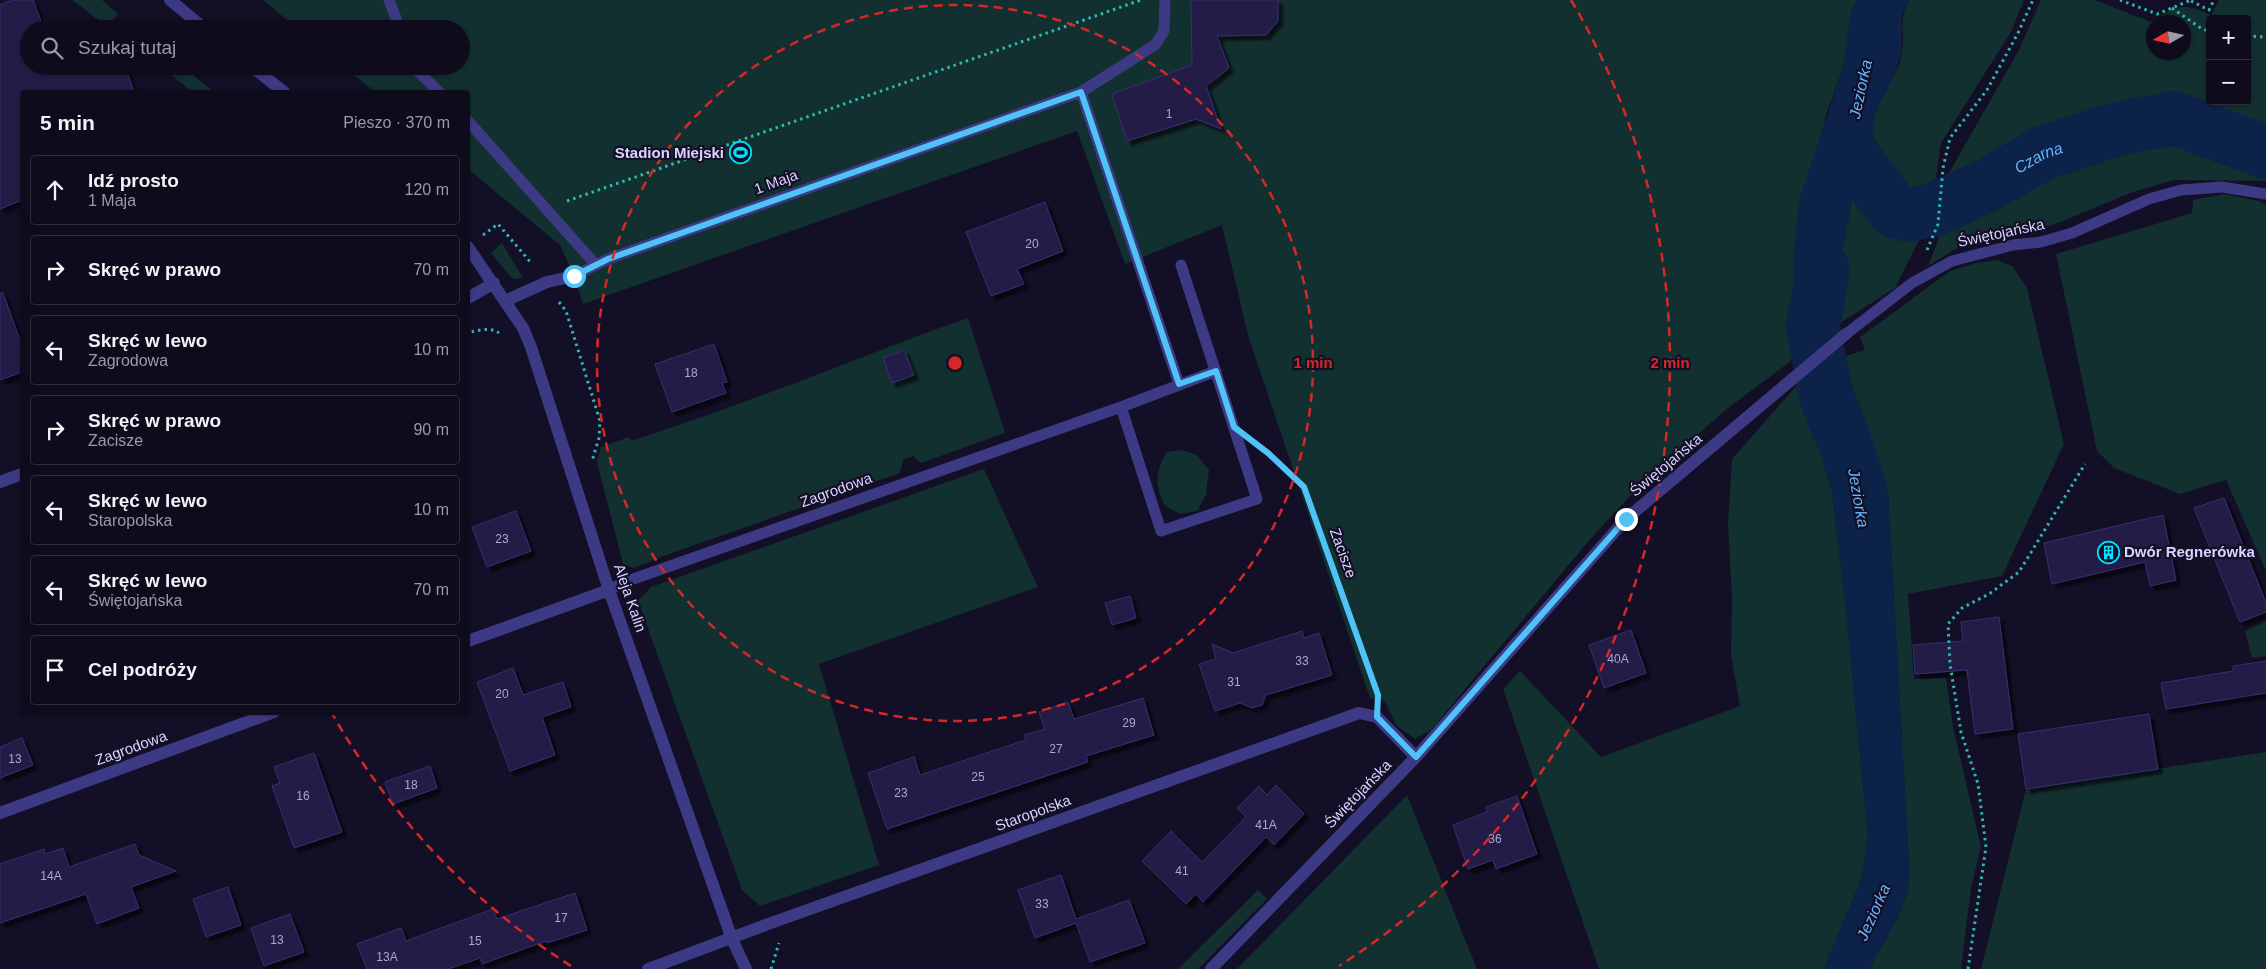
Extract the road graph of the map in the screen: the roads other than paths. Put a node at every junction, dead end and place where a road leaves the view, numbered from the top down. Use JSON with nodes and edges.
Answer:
{"nodes":[{"id":1,"x":170,"y":0,"type":"edge"},
{"id":2,"x":389,"y":0,"type":"edge"},
{"id":3,"x":1165,"y":0,"type":"edge"},
{"id":4,"x":194,"y":20,"type":"edge"},
{"id":5,"x":397,"y":20,"type":"edge"},
{"id":6,"x":262,"y":75,"type":"edge"},
{"id":7,"x":422,"y":75,"type":"edge"},
{"id":8,"x":281,"y":90,"type":"edge"},
{"id":9,"x":437,"y":90,"type":"edge"},
{"id":10,"x":1081,"y":92,"type":"junction"},
{"id":11,"x":470,"y":123,"type":"edge"},
{"id":12,"x":2266,"y":194,"type":"edge"},
{"id":13,"x":470,"y":250,"type":"edge"},
{"id":14,"x":596,"y":265,"type":"junction"},
{"id":15,"x":1181,"y":265,"type":"dead end"},
{"id":16,"x":574,"y":276,"type":"joint"},
{"id":17,"x":494,"y":284,"type":"junction"},
{"id":18,"x":470,"y":297,"type":"edge"},
{"id":19,"x":505,"y":302,"type":"junction"},
{"id":20,"x":1846,"y":334,"type":"joint"},
{"id":21,"x":1216,"y":371,"type":"junction"},
{"id":22,"x":1179,"y":384,"type":"junction"},
{"id":23,"x":1121,"y":407,"type":"junction"},
{"id":24,"x":20,"y":475,"type":"edge"},
{"id":25,"x":0,"y":482,"type":"edge"},
{"id":26,"x":609,"y":590,"type":"junction"},
{"id":27,"x":470,"y":640,"type":"edge"},
{"id":28,"x":266,"y":715,"type":"edge"},
{"id":29,"x":1416,"y":757,"type":"junction"},
{"id":30,"x":0,"y":813,"type":"edge"},
{"id":31,"x":732,"y":939,"type":"junction"},
{"id":32,"x":648,"y":969,"type":"edge"},
{"id":33,"x":746,"y":969,"type":"edge"},
{"id":34,"x":1211,"y":969,"type":"edge"}],
"edges":[{"from":1,"to":4,"type":"street"},
{"from":2,"to":5,"type":"lane"},
{"from":3,"to":10,"type":"lane","name":"1 Maja"},
{"from":6,"to":8,"type":"street"},
{"from":7,"to":9,"type":"lane"},
{"from":10,"to":14,"type":"lane","name":"1 Maja"},
{"from":10,"to":22,"type":"lane"},
{"from":11,"to":14,"type":"lane"},
{"from":12,"to":20,"type":"lane","name":"Świętojańska"},
{"from":13,"to":17,"type":"street","name":"Aleja Kalin"},
{"from":14,"to":16,"type":"lane","name":"1 Maja"},
{"from":15,"to":21,"type":"lane"},
{"from":16,"to":19,"type":"street","name":"1 Maja"},
{"from":17,"to":18,"type":"street"},
{"from":17,"to":19,"type":"street","name":"Aleja Kalin"},
{"from":19,"to":26,"type":"street","name":"Aleja Kalin"},
{"from":20,"to":29,"type":"street","name":"Świętojańska"},
{"from":21,"to":22,"type":"lane","name":"Zagrodowa"},
{"from":21,"to":23,"type":"lane"},
{"from":22,"to":23,"type":"lane","name":"Zagrodowa"},
{"from":23,"to":26,"type":"lane","name":"Zagrodowa"},
{"from":24,"to":25,"type":"street"},
{"from":26,"to":27,"type":"street","name":"Zagrodowa"},
{"from":26,"to":31,"type":"street","name":"Aleja Kalin"},
{"from":28,"to":30,"type":"street","name":"Zagrodowa"},
{"from":29,"to":31,"type":"street","name":"Staropolska"},
{"from":29,"to":34,"type":"street","name":"Świętojańska"},
{"from":31,"to":32,"type":"street","name":"Staropolska"},
{"from":31,"to":33,"type":"street","name":"Aleja Kalin"}]}
